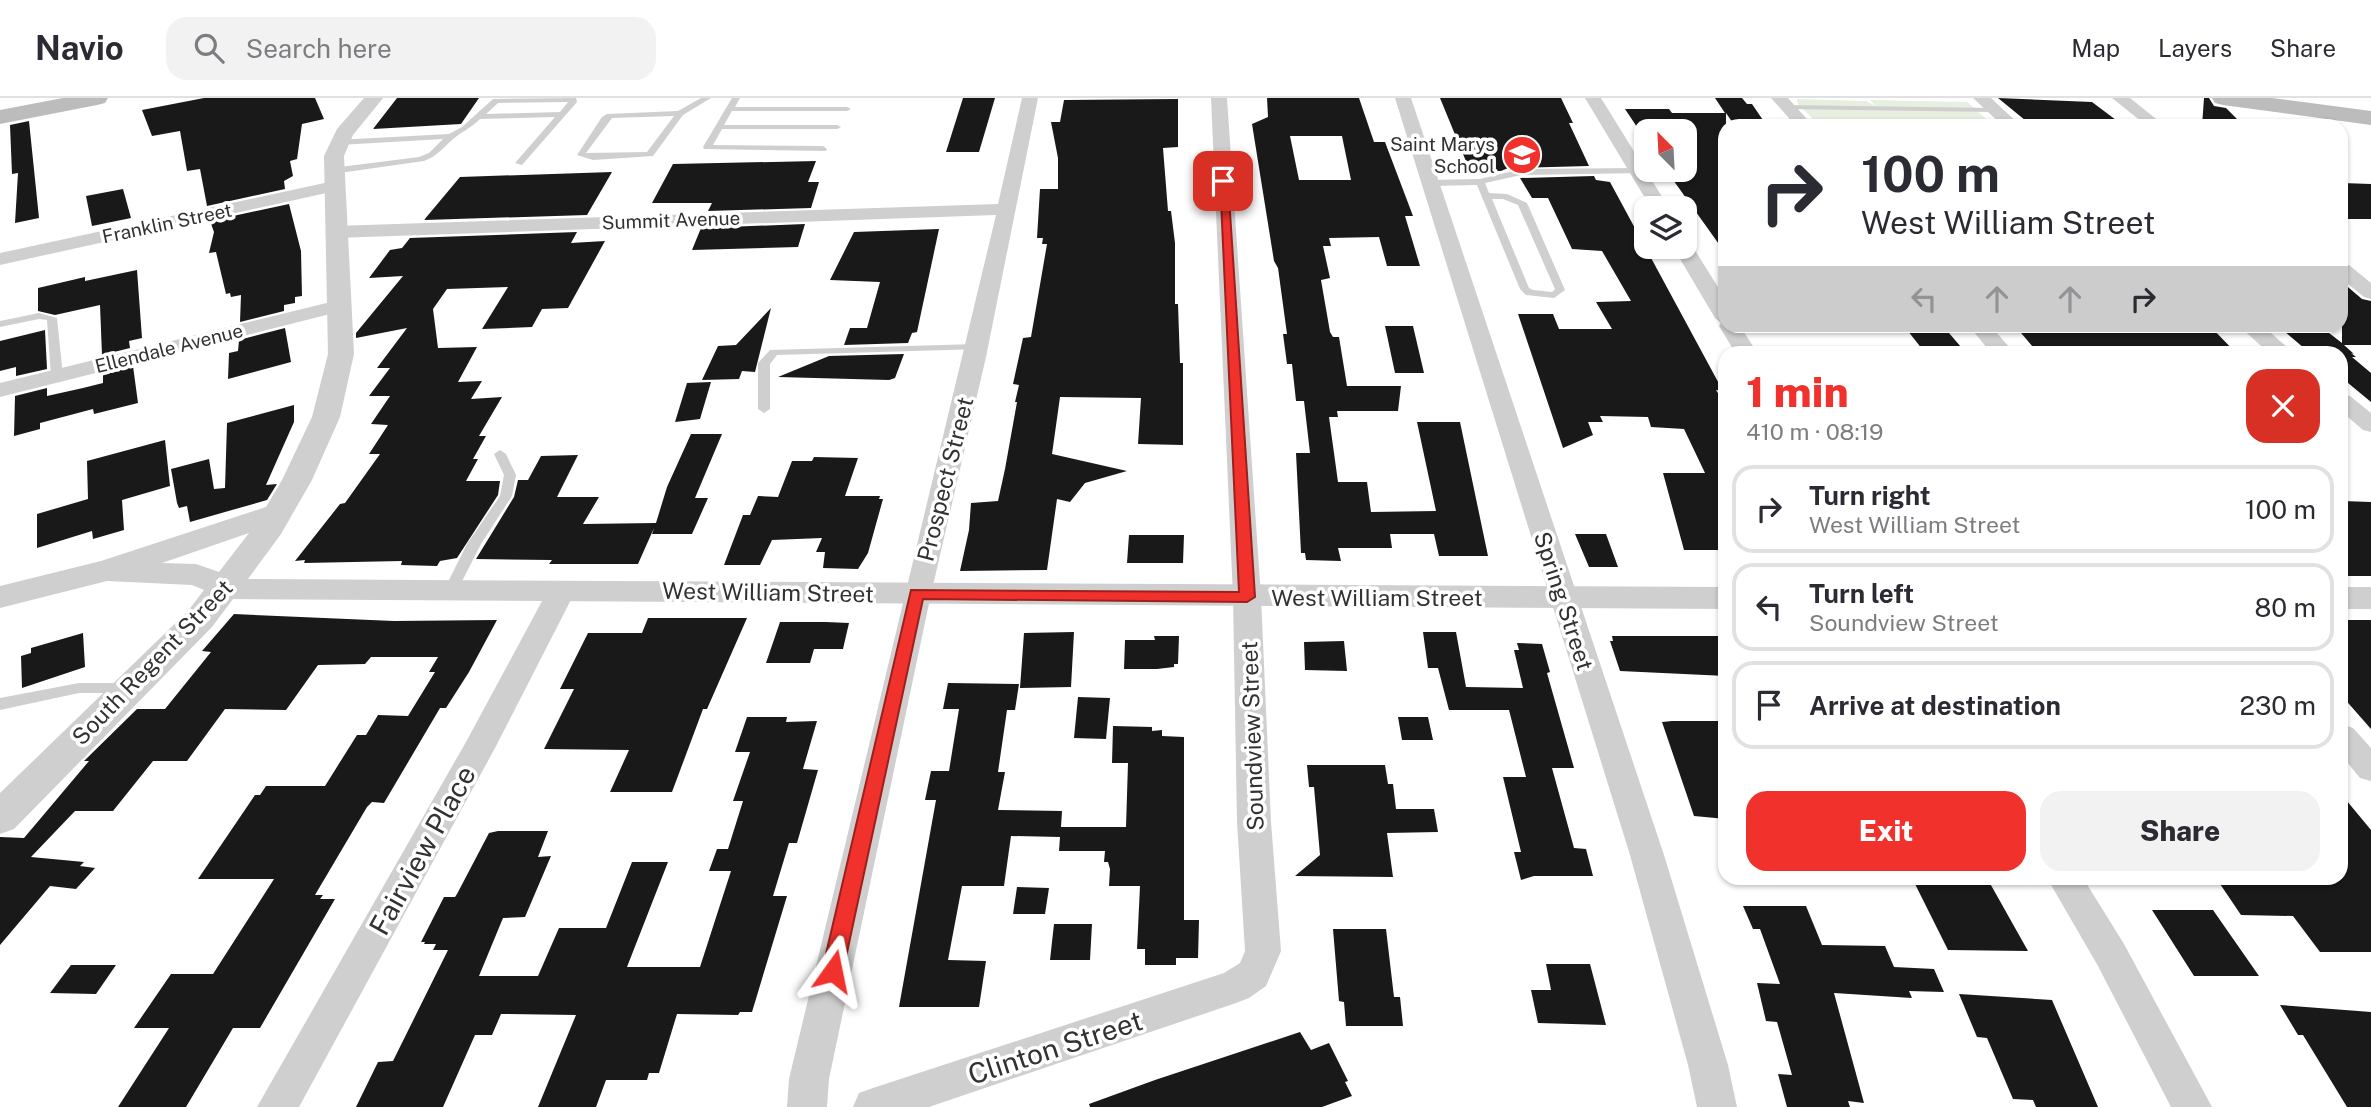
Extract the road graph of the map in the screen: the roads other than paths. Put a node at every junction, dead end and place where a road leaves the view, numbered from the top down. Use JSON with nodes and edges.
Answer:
{"nodes":[{"id":1,"x":97,"y":98,"type":"edge"},
{"id":2,"x":374,"y":98,"type":"edge"},
{"id":3,"x":706,"y":98,"type":"edge"},
{"id":4,"x":736,"y":98,"type":"edge"},
{"id":5,"x":1030,"y":98,"type":"edge"},
{"id":6,"x":1219,"y":98,"type":"edge"},
{"id":7,"x":1403,"y":98,"type":"edge"},
{"id":8,"x":1593,"y":98,"type":"edge"},
{"id":9,"x":1981,"y":98,"type":"edge"},
{"id":10,"x":2120,"y":98,"type":"edge"},
{"id":11,"x":2223,"y":98,"type":"edge"},
{"id":12,"x":2334,"y":98,"type":"edge"},
{"id":13,"x":71,"y":100,"type":"edge"},
{"id":14,"x":1783,"y":103,"type":"edge"},
{"id":15,"x":847,"y":108,"type":"dead end"},
{"id":16,"x":729,"y":109,"type":"junction"},
{"id":17,"x":1994,"y":110,"type":"junction"},
{"id":18,"x":680,"y":113,"type":"junction"},
{"id":19,"x":562,"y":114,"type":"junction"},
{"id":20,"x":0,"y":117,"type":"edge"},
{"id":21,"x":480,"y":117,"type":"junction"},
{"id":22,"x":2369,"y":118,"type":"edge"},
{"id":23,"x":1798,"y":119,"type":"edge"},
{"id":24,"x":2005,"y":119,"type":"edge"},
{"id":25,"x":2148,"y":119,"type":"edge"},
{"id":26,"x":717,"y":127,"type":"junction"},
{"id":27,"x":837,"y":127,"type":"dead end"},
{"id":28,"x":451,"y":136,"type":"junction"},
{"id":29,"x":339,"y":142,"type":"junction"},
{"id":30,"x":823,"y":149,"type":"dead end"},
{"id":31,"x":519,"y":163,"type":"dead end"},
{"id":32,"x":1634,"y":165,"type":"edge"},
{"id":33,"x":1634,"y":171,"type":"edge"},
{"id":34,"x":333,"y":179,"type":"junction"},
{"id":35,"x":1480,"y":182,"type":"junction"},
{"id":36,"x":1430,"y":183,"type":"junction"},
{"id":37,"x":1486,"y":196,"type":"junction"},
{"id":38,"x":1007,"y":209,"type":"junction"},
{"id":39,"x":335,"y":232,"type":"junction"},
{"id":40,"x":0,"y":259,"type":"edge"},
{"id":41,"x":1690,"y":259,"type":"edge"},
{"id":42,"x":2348,"y":275,"type":"edge"},
{"id":43,"x":2371,"y":293,"type":"edge"},
{"id":44,"x":1718,"y":305,"type":"edge"},
{"id":45,"x":339,"y":306,"type":"junction"},
{"id":46,"x":0,"y":324,"type":"edge"},
{"id":47,"x":2258,"y":333,"type":"edge"},
{"id":48,"x":2274,"y":346,"type":"edge"},
{"id":49,"x":977,"y":347,"type":"junction"},
{"id":50,"x":57,"y":376,"type":"junction"},
{"id":51,"x":0,"y":390,"type":"edge"},
{"id":52,"x":2348,"y":406,"type":"edge"},
{"id":53,"x":764,"y":409,"type":"dead end"},
{"id":54,"x":2371,"y":425,"type":"edge"},
{"id":55,"x":500,"y":454,"type":"dead end"},
{"id":56,"x":275,"y":514,"type":"junction"},
{"id":57,"x":107,"y":570,"type":"junction"},
{"id":58,"x":227,"y":587,"type":"junction"},
{"id":59,"x":451,"y":590,"type":"junction"},
{"id":60,"x":562,"y":590,"type":"junction"},
{"id":61,"x":917,"y":594,"type":"junction"},
{"id":62,"x":0,"y":597,"type":"edge"},
{"id":63,"x":1247,"y":597,"type":"junction"},
{"id":64,"x":1563,"y":597,"type":"junction"},
{"id":65,"x":1718,"y":598,"type":"edge"},
{"id":66,"x":2348,"y":598,"type":"edge"},
{"id":67,"x":2371,"y":598,"type":"edge"},
{"id":68,"x":131,"y":688,"type":"junction"},
{"id":69,"x":0,"y":704,"type":"edge"},
{"id":70,"x":2348,"y":743,"type":"edge"},
{"id":71,"x":2371,"y":769,"type":"edge"},
{"id":72,"x":0,"y":818,"type":"edge"},
{"id":73,"x":2068,"y":885,"type":"edge"},
{"id":74,"x":1236,"y":986,"type":"joint"},
{"id":75,"x":277,"y":1107,"type":"edge"},
{"id":76,"x":807,"y":1107,"type":"edge"},
{"id":77,"x":873,"y":1107,"type":"edge"},
{"id":78,"x":1717,"y":1107,"type":"edge"},
{"id":79,"x":2192,"y":1107,"type":"edge"}],
"edges":[{"from":1,"to":13,"type":"main road"},
{"from":2,"to":29,"type":"street","name":"South Regent Street"},
{"from":3,"to":18,"type":"lane"},
{"from":4,"to":16,"type":"lane"},
{"from":5,"to":38,"type":"street","name":"Prospect Street"},
{"from":6,"to":63,"type":"street","name":"Soundview Street"},
{"from":7,"to":36,"type":"street","name":"Spring Street"},
{"from":8,"to":32,"type":"street"},
{"from":9,"to":17,"type":"street"},
{"from":10,"to":25,"type":"street"},
{"from":11,"to":22,"type":"main road"},
{"from":12,"to":22,"type":"main road"},
{"from":13,"to":20,"type":"main road"},
{"from":14,"to":17,"type":"lane"},
{"from":14,"to":23,"type":"street"},
{"from":15,"to":16,"type":"lane"},
{"from":16,"to":26,"type":"lane"},
{"from":17,"to":24,"type":"street"},
{"from":18,"to":18,"type":"lane"},
{"from":19,"to":21,"type":"lane"},
{"from":19,"to":21,"type":"lane"},
{"from":19,"to":31,"type":"lane"},
{"from":21,"to":28,"type":"lane"},
{"from":26,"to":27,"type":"lane"},
{"from":26,"to":30,"type":"lane"},
{"from":28,"to":29,"type":"lane"},
{"from":28,"to":34,"type":"lane"},
{"from":29,"to":34,"type":"street","name":"South Regent Street"},
{"from":33,"to":35,"type":"lane"},
{"from":34,"to":39,"type":"street","name":"South Regent Street"},
{"from":34,"to":40,"type":"street","name":"Franklin Street"},
{"from":35,"to":36,"type":"lane"},
{"from":35,"to":37,"type":"lane"},
{"from":36,"to":64,"type":"street","name":"Spring Street"},
{"from":37,"to":37,"type":"lane"},
{"from":38,"to":39,"type":"street","name":"Summit Avenue"},
{"from":38,"to":49,"type":"street","name":"Prospect Street"},
{"from":39,"to":45,"type":"street","name":"South Regent Street"},
{"from":41,"to":44,"type":"street"},
{"from":42,"to":43,"type":"street"},
{"from":45,"to":50,"type":"street","name":"Ellendale Avenue"},
{"from":45,"to":56,"type":"street","name":"South Regent Street"},
{"from":46,"to":50,"type":"lane"},
{"from":47,"to":48,"type":"street"},
{"from":49,"to":53,"type":"lane"},
{"from":49,"to":61,"type":"street","name":"Prospect Street"},
{"from":50,"to":51,"type":"street","name":"Ellendale Avenue"},
{"from":52,"to":54,"type":"street"},
{"from":55,"to":59,"type":"lane"},
{"from":56,"to":57,"type":"street","name":"West William Street"},
{"from":56,"to":58,"type":"street","name":"South Regent Street"},
{"from":57,"to":58,"type":"street","name":"West William Street"},
{"from":57,"to":62,"type":"street","name":"West William Street"},
{"from":58,"to":59,"type":"street","name":"West William Street"},
{"from":58,"to":68,"type":"street","name":"South Regent Street"},
{"from":59,"to":60,"type":"street","name":"West William Street"},
{"from":60,"to":61,"type":"street","name":"West William Street"},
{"from":60,"to":75,"type":"street","name":"Fairview Place"},
{"from":61,"to":63,"type":"street","name":"West William Street"},
{"from":61,"to":76,"type":"street","name":"Prospect Street"},
{"from":63,"to":64,"type":"street","name":"West William Street"},
{"from":63,"to":74,"type":"street","name":"Soundview Street"},
{"from":64,"to":65,"type":"street","name":"West William Street"},
{"from":64,"to":78,"type":"street","name":"Spring Street"},
{"from":66,"to":67,"type":"street"},
{"from":68,"to":69,"type":"lane"},
{"from":68,"to":72,"type":"street","name":"South Regent Street"},
{"from":70,"to":71,"type":"street"},
{"from":73,"to":79,"type":"street"},
{"from":74,"to":77,"type":"street","name":"Clinton Street"}]}
